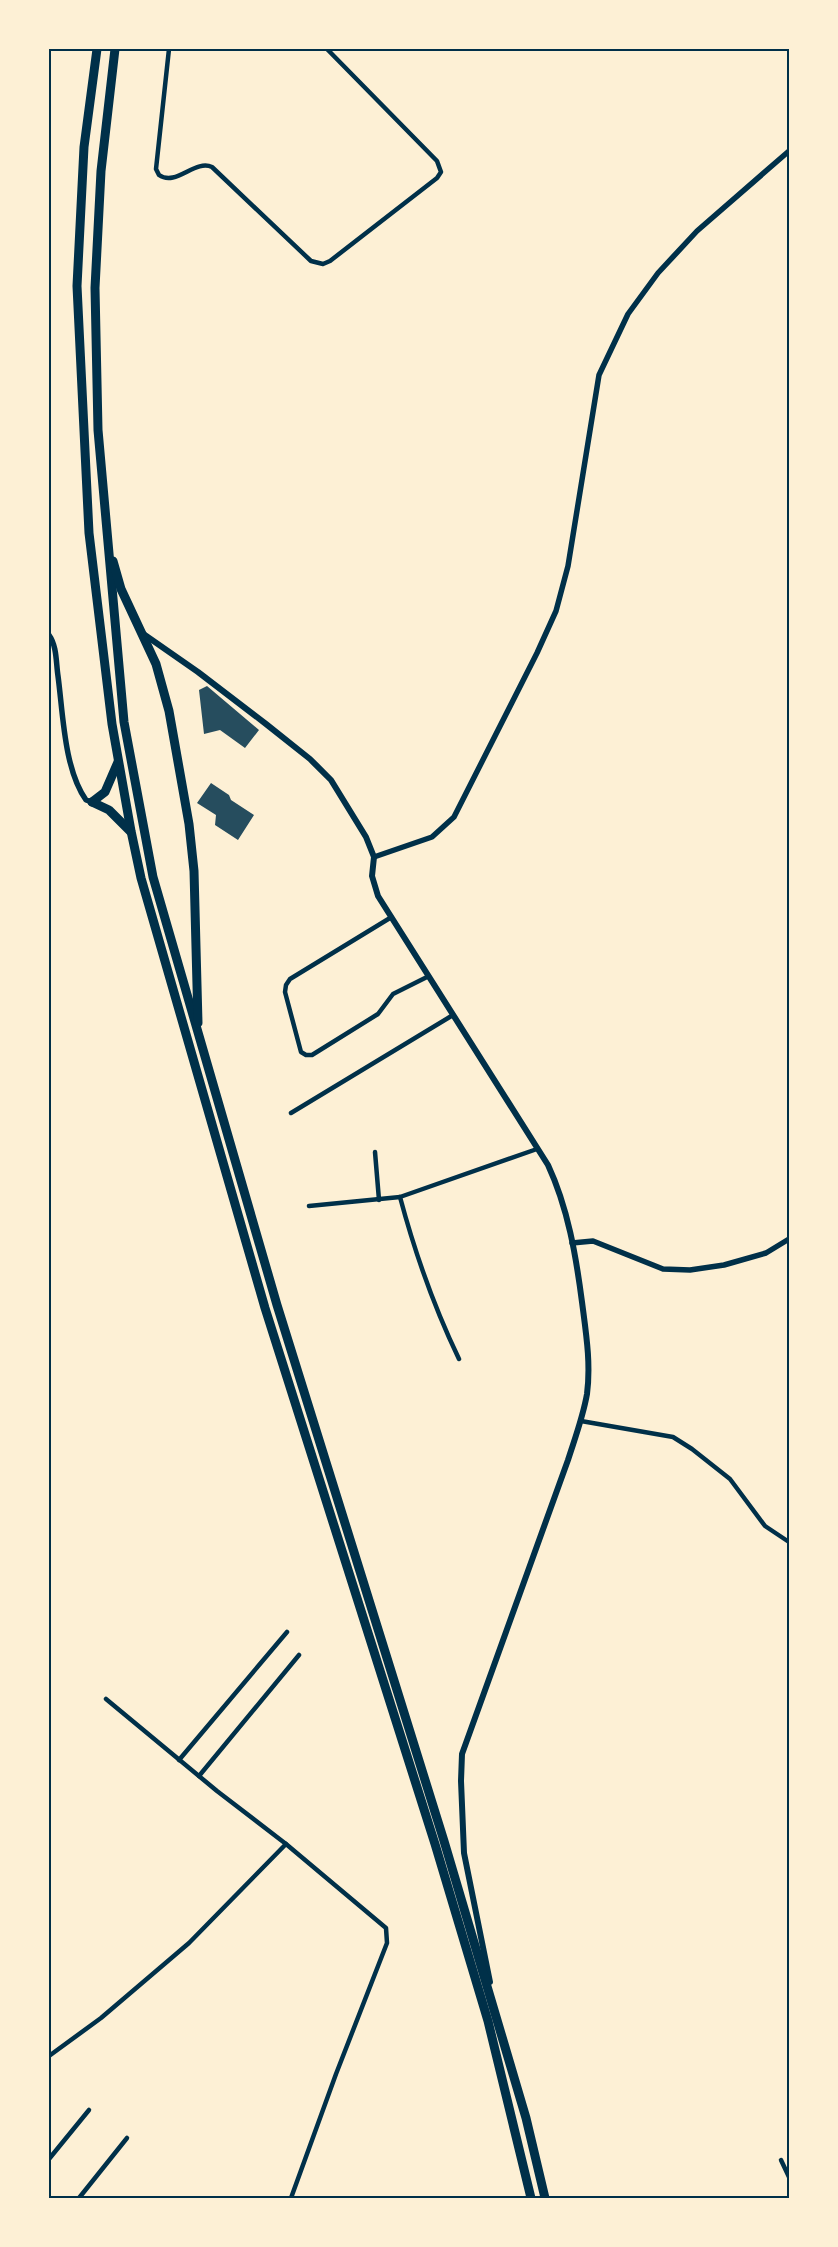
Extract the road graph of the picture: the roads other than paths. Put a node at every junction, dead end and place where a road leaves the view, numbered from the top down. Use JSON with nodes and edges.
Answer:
{"nodes":[{"id":1,"x":97,"y":49,"type":"edge"},
{"id":2,"x":115,"y":49,"type":"edge"},
{"id":3,"x":169,"y":49,"type":"edge"},
{"id":4,"x":327,"y":49,"type":"edge"},
{"id":5,"x":789,"y":151,"type":"edge"},
{"id":6,"x":106,"y":540,"type":"junction"},
{"id":7,"x":140,"y":632,"type":"junction"},
{"id":8,"x":49,"y":635,"type":"edge"},
{"id":9,"x":118,"y":762,"type":"junction"},
{"id":10,"x":92,"y":802,"type":"junction"},
{"id":11,"x":130,"y":831,"type":"junction"},
{"id":12,"x":374,"y":857,"type":"junction"},
{"id":13,"x":390,"y":918,"type":"junction"},
{"id":14,"x":427,"y":977,"type":"junction"},
{"id":15,"x":453,"y":1016,"type":"junction"},
{"id":16,"x":199,"y":1036,"type":"junction"},
{"id":17,"x":291,"y":1113,"type":"dead end"},
{"id":18,"x":537,"y":1149,"type":"junction"},
{"id":19,"x":375,"y":1152,"type":"dead end"},
{"id":20,"x":400,"y":1198,"type":"junction"},
{"id":21,"x":379,"y":1200,"type":"junction"},
{"id":22,"x":309,"y":1206,"type":"dead end"},
{"id":23,"x":789,"y":1239,"type":"edge"},
{"id":24,"x":572,"y":1243,"type":"junction"},
{"id":25,"x":459,"y":1359,"type":"dead end"},
{"id":26,"x":581,"y":1421,"type":"junction"},
{"id":27,"x":789,"y":1542,"type":"edge"},
{"id":28,"x":286,"y":1632,"type":"dead end"},
{"id":29,"x":299,"y":1655,"type":"dead end"},
{"id":30,"x":106,"y":1699,"type":"dead end"},
{"id":31,"x":179,"y":1760,"type":"junction"},
{"id":32,"x":199,"y":1776,"type":"junction"},
{"id":33,"x":286,"y":1844,"type":"junction"},
{"id":34,"x":496,"y":2018,"type":"junction"},
{"id":35,"x":49,"y":2056,"type":"edge"},
{"id":36,"x":89,"y":2110,"type":"dead end"},
{"id":37,"x":127,"y":2138,"type":"dead end"},
{"id":38,"x":49,"y":2159,"type":"edge"},
{"id":39,"x":781,"y":2160,"type":"dead end"},
{"id":40,"x":789,"y":2178,"type":"edge"},
{"id":41,"x":79,"y":2198,"type":"edge"},
{"id":42,"x":291,"y":2198,"type":"edge"},
{"id":43,"x":531,"y":2198,"type":"edge"},
{"id":44,"x":545,"y":2198,"type":"edge"}],
"edges":[{"from":1,"to":9,"type":"highway"},
{"from":2,"to":6,"type":"highway"},
{"from":3,"to":4,"type":"street"},
{"from":5,"to":12,"type":"street"},
{"from":6,"to":7,"type":"highway"},
{"from":6,"to":16,"type":"highway"},
{"from":7,"to":12,"type":"main road"},
{"from":7,"to":16,"type":"highway"},
{"from":8,"to":10,"type":"street"},
{"from":9,"to":10,"type":"highway"},
{"from":9,"to":11,"type":"highway"},
{"from":10,"to":11,"type":"highway"},
{"from":11,"to":43,"type":"highway"},
{"from":12,"to":13,"type":"main road"},
{"from":13,"to":14,"type":"main road"},
{"from":13,"to":14,"type":"street"},
{"from":14,"to":15,"type":"main road"},
{"from":15,"to":17,"type":"street"},
{"from":15,"to":18,"type":"main road"},
{"from":16,"to":34,"type":"highway"},
{"from":18,"to":20,"type":"street"},
{"from":18,"to":24,"type":"main road"},
{"from":19,"to":21,"type":"street"},
{"from":20,"to":21,"type":"street"},
{"from":20,"to":25,"type":"street"},
{"from":21,"to":22,"type":"street"},
{"from":23,"to":24,"type":"street"},
{"from":24,"to":26,"type":"main road"},
{"from":26,"to":27,"type":"street"},
{"from":26,"to":34,"type":"main road"},
{"from":28,"to":31,"type":"street"},
{"from":29,"to":32,"type":"street"},
{"from":30,"to":31,"type":"street"},
{"from":31,"to":32,"type":"street"},
{"from":32,"to":33,"type":"street"},
{"from":33,"to":35,"type":"street"},
{"from":33,"to":42,"type":"street"},
{"from":34,"to":44,"type":"highway"},
{"from":36,"to":38,"type":"street"},
{"from":37,"to":41,"type":"street"},
{"from":39,"to":40,"type":"street"}]}
